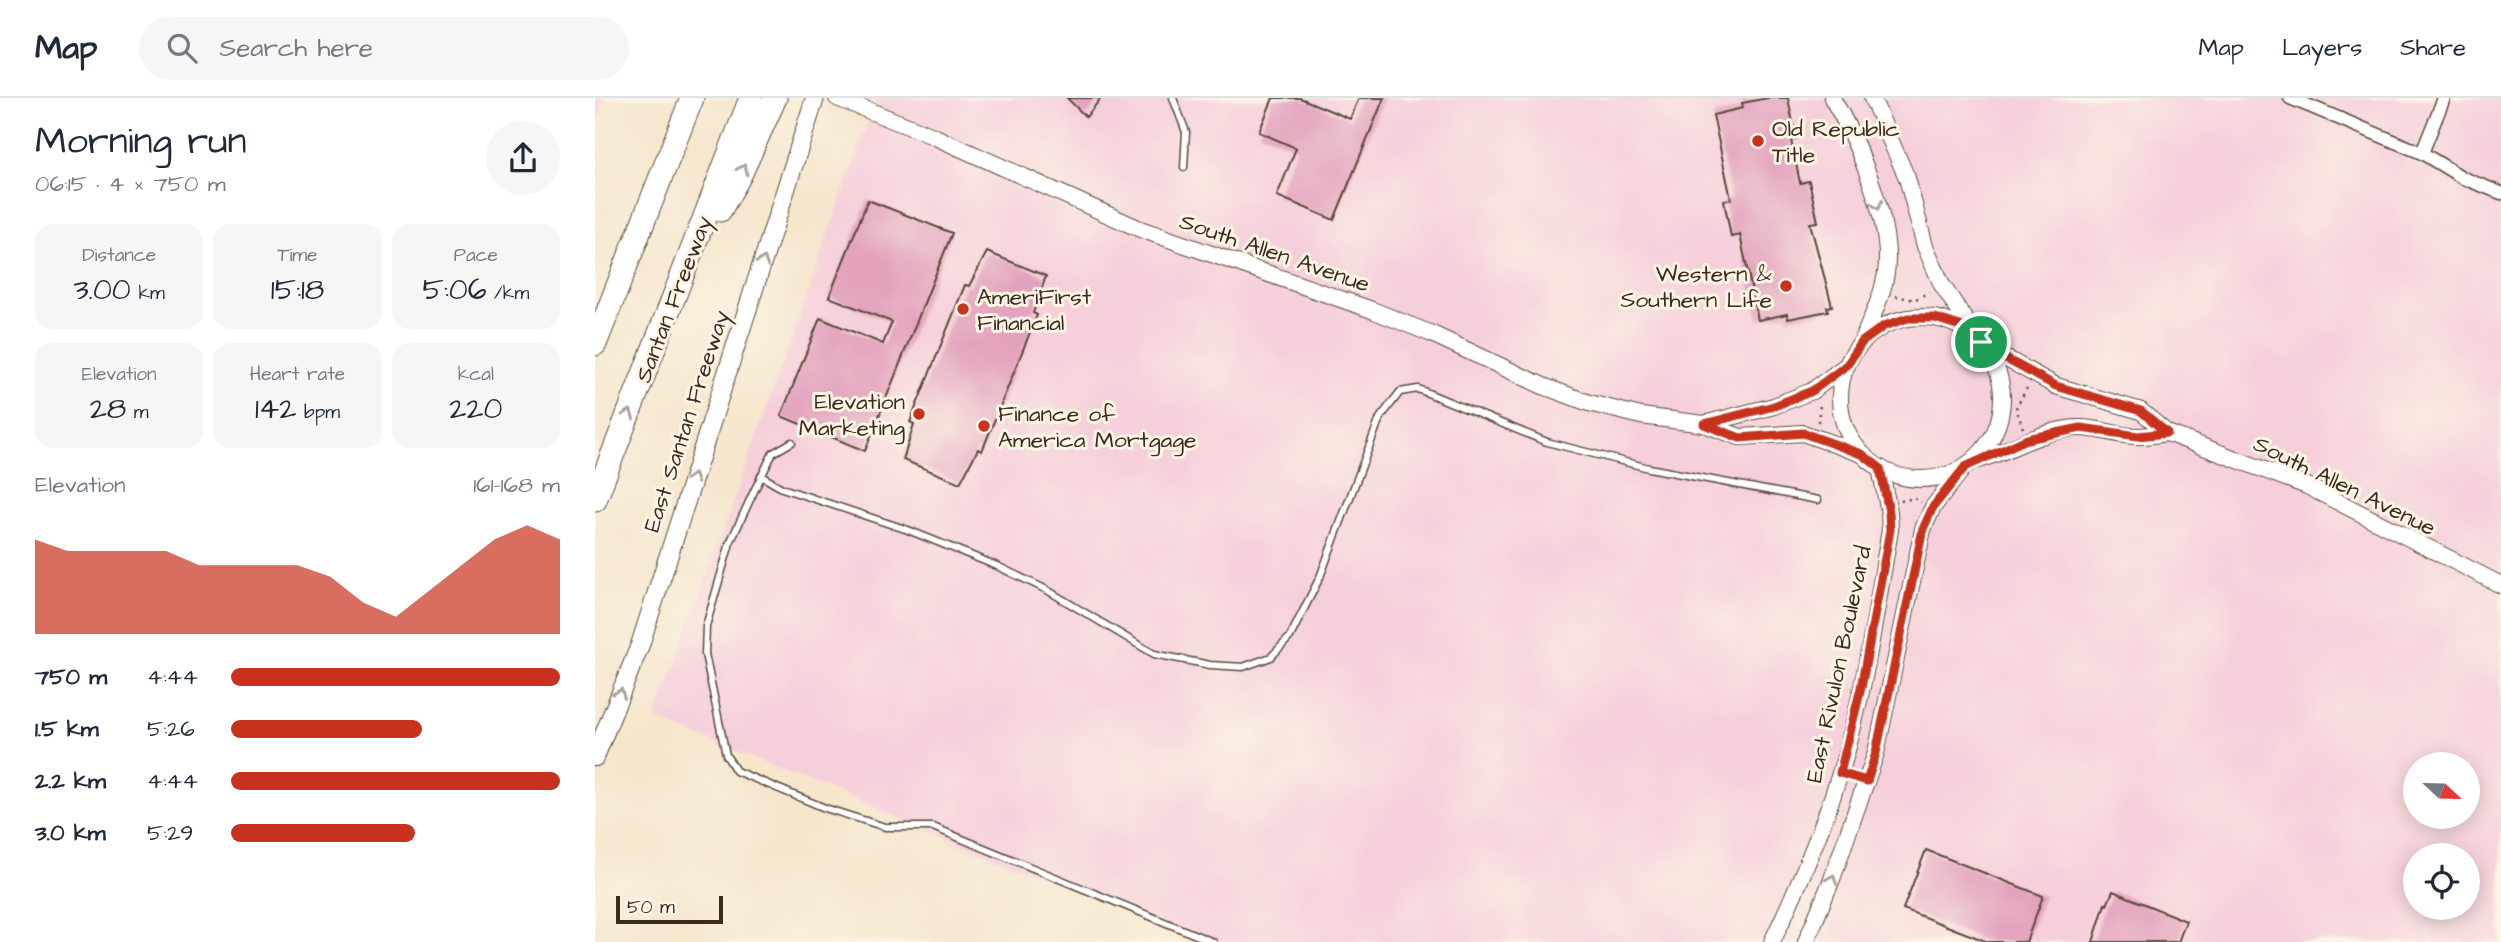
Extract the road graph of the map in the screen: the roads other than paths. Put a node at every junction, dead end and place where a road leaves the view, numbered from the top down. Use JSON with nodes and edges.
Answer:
{"nodes":[{"id":1,"x":677,"y":98,"type":"edge"},
{"id":2,"x":692,"y":98,"type":"edge"},
{"id":3,"x":751,"y":98,"type":"edge"},
{"id":4,"x":775,"y":98,"type":"edge"},
{"id":5,"x":815,"y":98,"type":"edge"},
{"id":6,"x":837,"y":98,"type":"edge"},
{"id":7,"x":1173,"y":98,"type":"edge"},
{"id":8,"x":1832,"y":98,"type":"edge"},
{"id":9,"x":1872,"y":98,"type":"edge"},
{"id":10,"x":2290,"y":98,"type":"edge"},
{"id":11,"x":2444,"y":98,"type":"edge"},
{"id":12,"x":2422,"y":153,"type":"junction"},
{"id":13,"x":1184,"y":167,"type":"dead end"},
{"id":14,"x":2501,"y":193,"type":"edge"},
{"id":15,"x":684,"y":270,"type":"junction"},
{"id":16,"x":619,"y":283,"type":"junction"},
{"id":17,"x":1862,"y":342,"type":"junction"},
{"id":18,"x":595,"y":344,"type":"edge"},
{"id":19,"x":1985,"y":348,"type":"junction"},
{"id":20,"x":1847,"y":365,"type":"junction"},
{"id":21,"x":1704,"y":424,"type":"junction"},
{"id":22,"x":2167,"y":433,"type":"junction"},
{"id":23,"x":792,"y":442,"type":"dead end"},
{"id":24,"x":1862,"y":454,"type":"junction"},
{"id":25,"x":1968,"y":464,"type":"junction"},
{"id":26,"x":1880,"y":468,"type":"junction"},
{"id":27,"x":761,"y":476,"type":"junction"},
{"id":28,"x":595,"y":500,"type":"edge"},
{"id":29,"x":1818,"y":500,"type":"dead end"},
{"id":30,"x":2501,"y":585,"type":"edge"},
{"id":31,"x":595,"y":757,"type":"edge"},
{"id":32,"x":1840,"y":773,"type":"junction"},
{"id":33,"x":1867,"y":781,"type":"junction"},
{"id":34,"x":1213,"y":942,"type":"edge"},
{"id":35,"x":1772,"y":942,"type":"edge"},
{"id":36,"x":1806,"y":942,"type":"edge"}],
"edges":[{"from":1,"to":16,"type":"highway"},
{"from":2,"to":16,"type":"highway"},
{"from":3,"to":15,"type":"highway","name":"Santan Freeway"},
{"from":15,"to":4,"type":"highway","one_way":true},
{"from":31,"to":5,"type":"main road","name":"East Santan Freeway","one_way":true},
{"from":6,"to":21,"type":"street","name":"South Allen Avenue"},
{"from":7,"to":13,"type":"lane"},
{"from":8,"to":17,"type":"street","one_way":true},
{"from":9,"to":19,"type":"street"},
{"from":10,"to":12,"type":"street"},
{"from":11,"to":12,"type":"street"},
{"from":12,"to":14,"type":"street"},
{"from":28,"to":15,"type":"highway","name":"Santan Freeway","one_way":true},
{"from":16,"to":18,"type":"highway"},
{"from":17,"to":19,"type":"street"},
{"from":17,"to":20,"type":"street"},
{"from":19,"to":22,"type":"street","name":"South Allen Avenue"},
{"from":19,"to":25,"type":"street"},
{"from":20,"to":21,"type":"street","name":"South Allen Avenue"},
{"from":20,"to":24,"type":"street"},
{"from":21,"to":24,"type":"street","name":"South Allen Avenue"},
{"from":22,"to":25,"type":"street","name":"South Allen Avenue"},
{"from":22,"to":30,"type":"street","name":"South Allen Avenue"},
{"from":23,"to":27,"type":"lane"},
{"from":24,"to":26,"type":"street"},
{"from":25,"to":26,"type":"street"},
{"from":25,"to":33,"type":"street"},
{"from":26,"to":32,"type":"street","name":"East Rivulon Boulevard"},
{"from":27,"to":29,"type":"lane"},
{"from":27,"to":34,"type":"lane"},
{"from":32,"to":33,"type":"lane"},
{"from":32,"to":35,"type":"street","name":"East Rivulon Boulevard"},
{"from":36,"to":33,"type":"street","one_way":true}]}
